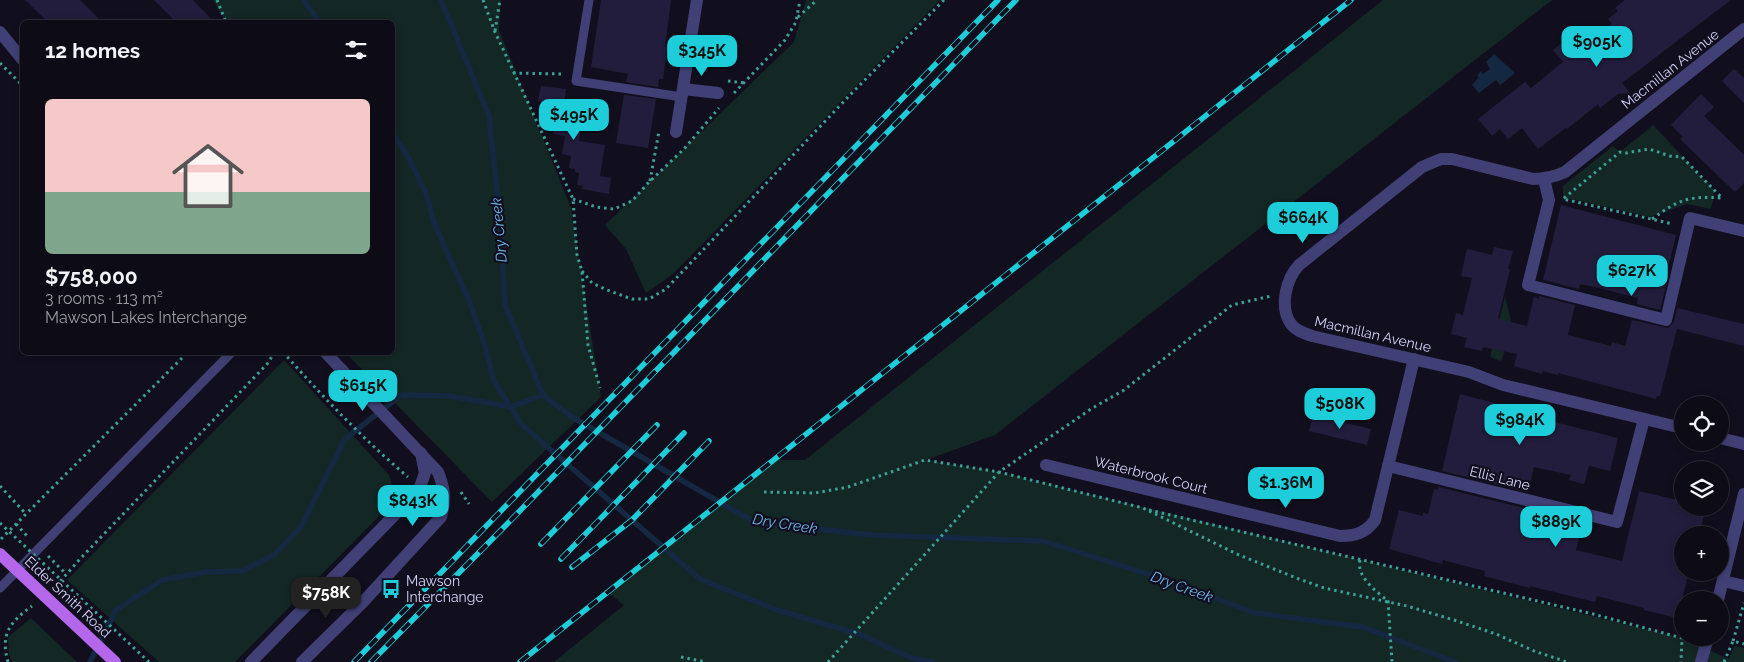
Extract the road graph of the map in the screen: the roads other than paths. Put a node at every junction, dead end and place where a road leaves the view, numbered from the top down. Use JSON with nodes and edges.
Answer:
{"nodes":[{"id":1,"x":589,"y":0,"type":"edge"},
{"id":2,"x":697,"y":0,"type":"edge"},
{"id":3,"x":0,"y":25,"type":"edge"},
{"id":4,"x":1744,"y":29,"type":"edge"},
{"id":5,"x":0,"y":32,"type":"edge"},
{"id":6,"x":20,"y":42,"type":"edge"},
{"id":7,"x":20,"y":57,"type":"edge"},
{"id":8,"x":682,"y":93,"type":"junction"},
{"id":9,"x":722,"y":98,"type":"road end"},
{"id":10,"x":676,"y":132,"type":"dead end"},
{"id":11,"x":1544,"y":179,"type":"junction"},
{"id":12,"x":1744,"y":231,"type":"edge"},
{"id":13,"x":229,"y":355,"type":"edge"},
{"id":14,"x":327,"y":355,"type":"edge"},
{"id":15,"x":1414,"y":360,"type":"junction"},
{"id":16,"x":1644,"y":419,"type":"junction"},
{"id":17,"x":1674,"y":426,"type":"edge"},
{"id":18,"x":1729,"y":440,"type":"edge"},
{"id":19,"x":1744,"y":444,"type":"edge"},
{"id":20,"x":421,"y":453,"type":"junction"},
{"id":21,"x":1046,"y":465,"type":"dead end"},
{"id":22,"x":1388,"y":466,"type":"junction"},
{"id":23,"x":1744,"y":494,"type":"edge"},
{"id":24,"x":0,"y":554,"type":"edge"},
{"id":25,"x":1729,"y":556,"type":"edge"},
{"id":26,"x":1723,"y":581,"type":"joint"},
{"id":27,"x":1744,"y":586,"type":"edge"},
{"id":28,"x":0,"y":588,"type":"edge"},
{"id":29,"x":1720,"y":591,"type":"edge"},
{"id":30,"x":1706,"y":646,"type":"edge"},
{"id":31,"x":116,"y":662,"type":"edge"},
{"id":32,"x":251,"y":662,"type":"edge"},
{"id":33,"x":302,"y":662,"type":"edge"},
{"id":34,"x":1701,"y":662,"type":"edge"}],
"edges":[{"from":1,"to":8,"type":"lane"},
{"from":2,"to":8,"type":"street"},
{"from":3,"to":6,"type":"street"},
{"from":4,"to":11,"type":"street","name":"Macmillan Avenue"},
{"from":5,"to":7,"type":"street"},
{"from":8,"to":9,"type":"street"},
{"from":8,"to":10,"type":"street"},
{"from":11,"to":12,"type":"street"},
{"from":11,"to":15,"type":"street","name":"Macmillan Avenue"},
{"from":13,"to":28,"type":"lane"},
{"from":14,"to":20,"type":"street"},
{"from":15,"to":16,"type":"street","name":"Macmillan Avenue"},
{"from":15,"to":22,"type":"street","name":"Waterbrook Court"},
{"from":16,"to":17,"type":"street","name":"Macmillan Avenue"},
{"from":16,"to":22,"type":"street","name":"Ellis Lane"},
{"from":18,"to":19,"type":"street"},
{"from":20,"to":32,"type":"street"},
{"from":20,"to":33,"type":"street"},
{"from":21,"to":22,"type":"street","name":"Waterbrook Court"},
{"from":23,"to":25,"type":"street"},
{"from":24,"to":31,"type":"main road","name":"Elder Smith Road","bridge":true},
{"from":26,"to":27,"type":"street"},
{"from":26,"to":29,"type":"street"},
{"from":30,"to":34,"type":"street"}]}
